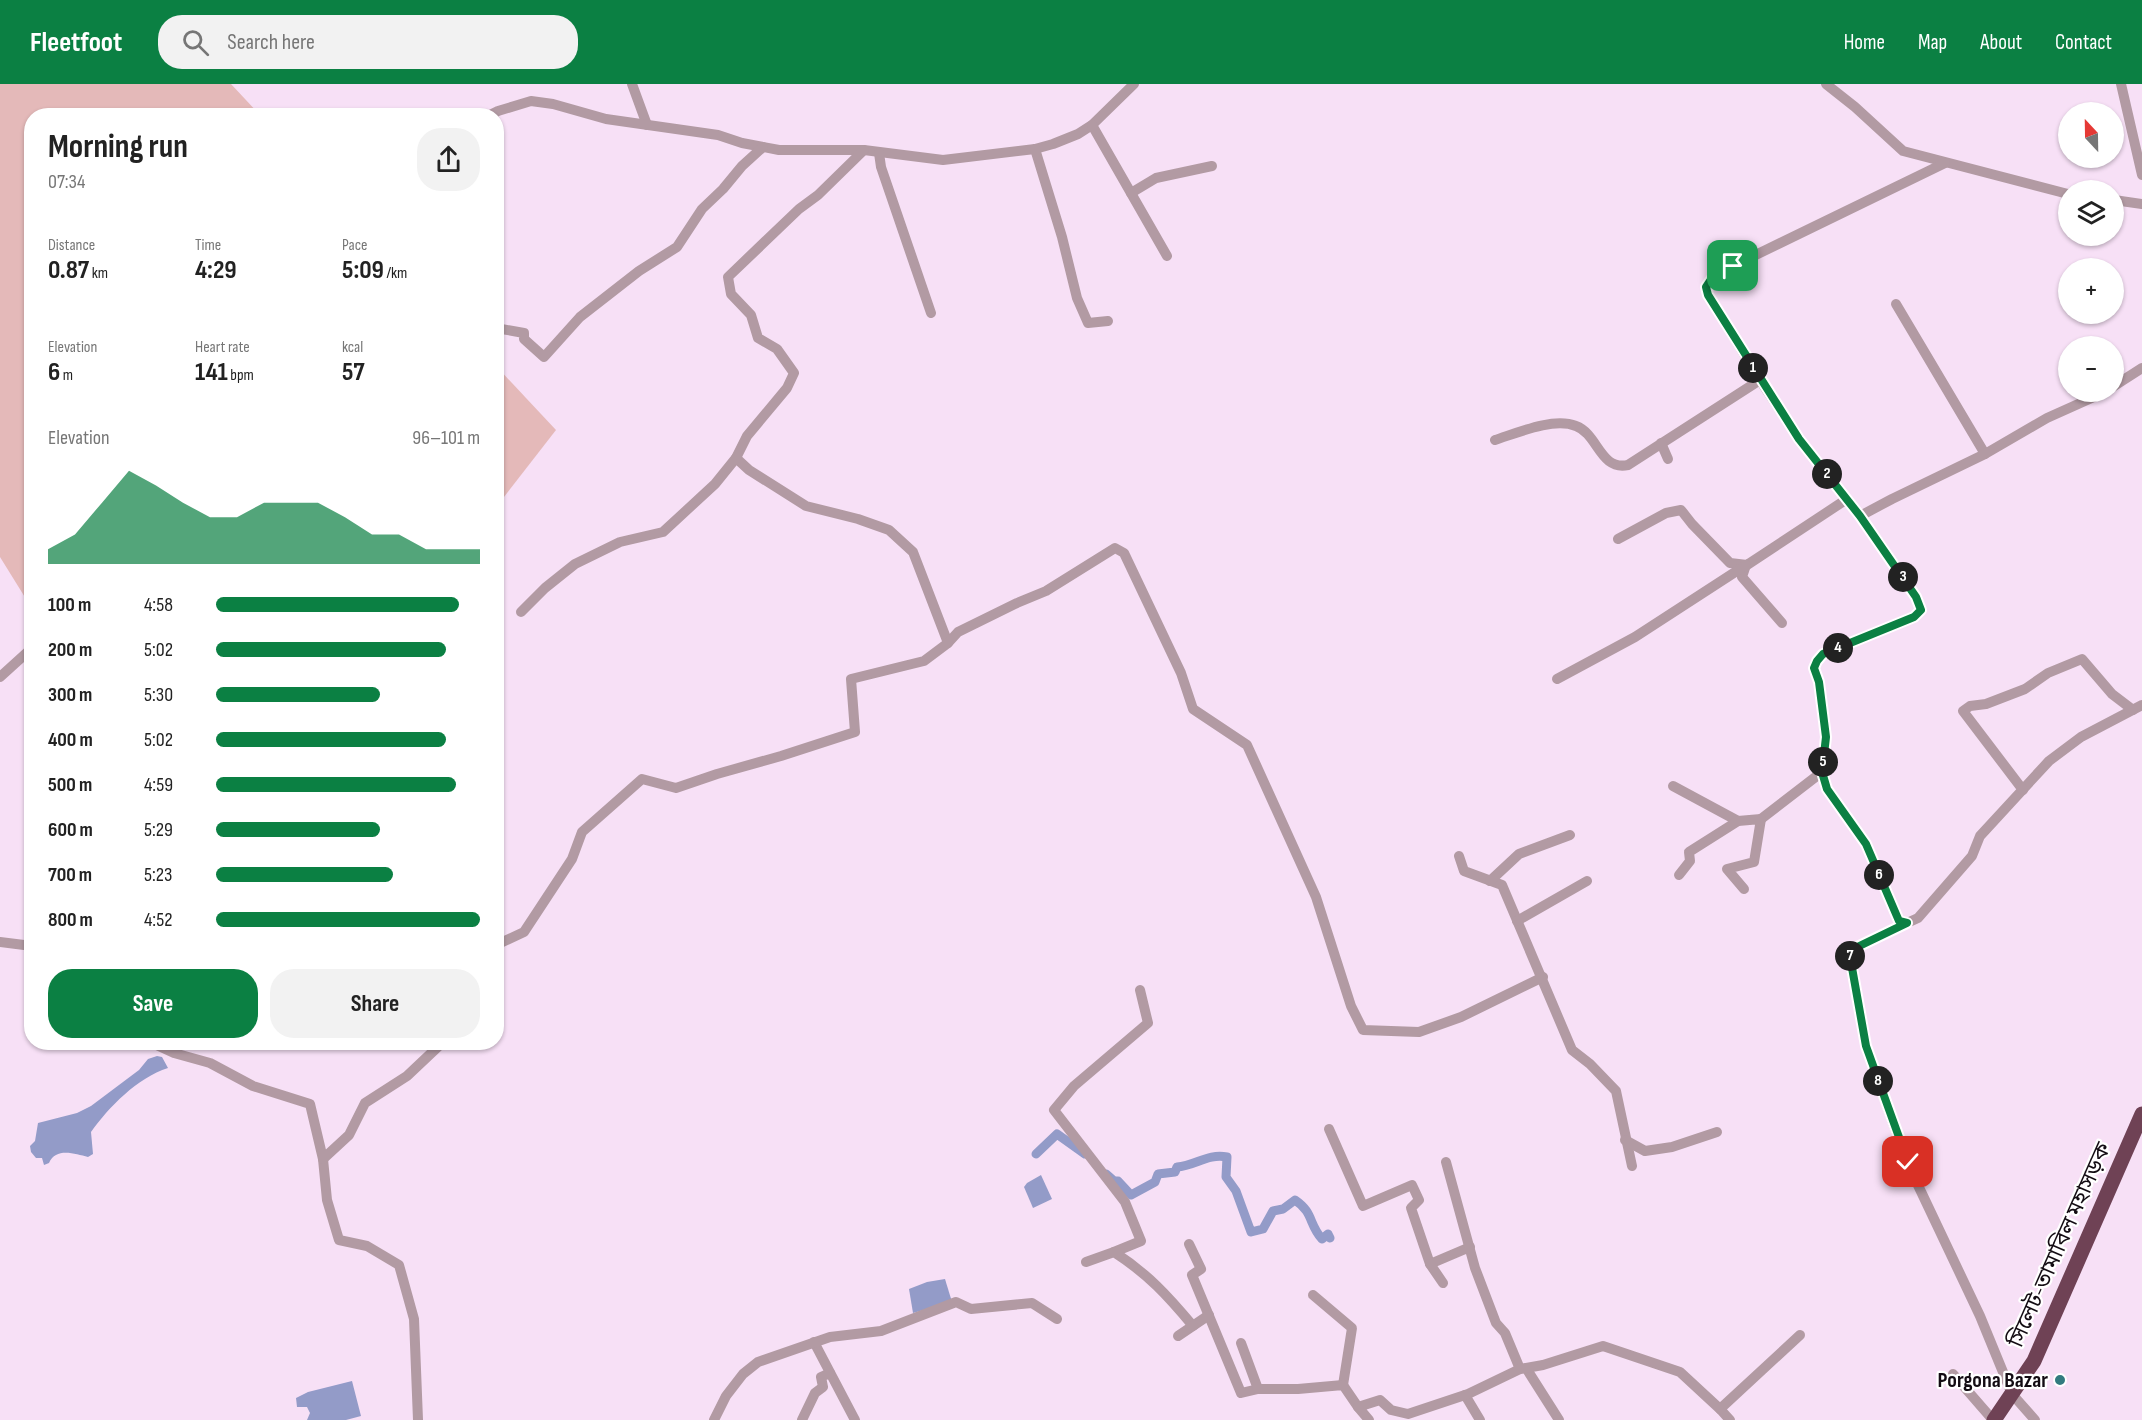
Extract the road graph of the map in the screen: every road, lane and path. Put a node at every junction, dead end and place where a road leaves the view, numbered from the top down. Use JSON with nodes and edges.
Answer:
{"nodes":[{"id":1,"x":632,"y":84,"type":"edge"},
{"id":2,"x":1134,"y":84,"type":"edge"},
{"id":3,"x":1826,"y":84,"type":"edge"},
{"id":4,"x":2121,"y":84,"type":"edge"},
{"id":5,"x":504,"y":109,"type":"edge"},
{"id":6,"x":647,"y":125,"type":"junction"},
{"id":7,"x":1092,"y":125,"type":"junction"},
{"id":8,"x":763,"y":147,"type":"junction"},
{"id":9,"x":1035,"y":149,"type":"junction"},
{"id":10,"x":864,"y":150,"type":"junction"},
{"id":11,"x":879,"y":153,"type":"junction"},
{"id":12,"x":1945,"y":163,"type":"junction"},
{"id":13,"x":1212,"y":166,"type":"dead end"},
{"id":14,"x":2142,"y":175,"type":"edge"},
{"id":15,"x":2058,"y":191,"type":"edge"},
{"id":16,"x":1131,"y":193,"type":"junction"},
{"id":17,"x":2124,"y":201,"type":"edge"},
{"id":18,"x":2142,"y":204,"type":"edge"},
{"id":19,"x":1167,"y":256,"type":"dead end"},
{"id":20,"x":1896,"y":304,"type":"dead end"},
{"id":21,"x":931,"y":314,"type":"dead end"},
{"id":22,"x":1108,"y":321,"type":"dead end"},
{"id":23,"x":504,"y":329,"type":"edge"},
{"id":24,"x":2142,"y":368,"type":"edge"},
{"id":25,"x":1760,"y":380,"type":"junction"},
{"id":26,"x":2124,"y":380,"type":"edge"},
{"id":27,"x":2082,"y":402,"type":"edge"},
{"id":28,"x":1495,"y":440,"type":"dead end"},
{"id":29,"x":1661,"y":443,"type":"junction"},
{"id":30,"x":1985,"y":454,"type":"junction"},
{"id":31,"x":736,"y":458,"type":"junction"},
{"id":32,"x":1668,"y":459,"type":"dead end"},
{"id":33,"x":1847,"y":500,"type":"junction"},
{"id":34,"x":1860,"y":516,"type":"junction"},
{"id":35,"x":1618,"y":539,"type":"dead end"},
{"id":36,"x":1747,"y":565,"type":"junction"},
{"id":37,"x":520,"y":612,"type":"dead end"},
{"id":38,"x":1782,"y":623,"type":"dead end"},
{"id":39,"x":948,"y":643,"type":"junction"},
{"id":40,"x":24,"y":655,"type":"edge"},
{"id":41,"x":0,"y":677,"type":"edge"},
{"id":42,"x":1557,"y":679,"type":"dead end"},
{"id":43,"x":2137,"y":707,"type":"edge"},
{"id":44,"x":1822,"y":772,"type":"junction"},
{"id":45,"x":1673,"y":786,"type":"dead end"},
{"id":46,"x":2023,"y":790,"type":"junction"},
{"id":47,"x":1761,"y":819,"type":"junction"},
{"id":48,"x":1738,"y":821,"type":"junction"},
{"id":49,"x":1570,"y":835,"type":"dead end"},
{"id":50,"x":1459,"y":856,"type":"dead end"},
{"id":51,"x":1679,"y":875,"type":"dead end"},
{"id":52,"x":1490,"y":881,"type":"junction"},
{"id":53,"x":1587,"y":881,"type":"dead end"},
{"id":54,"x":1744,"y":889,"type":"dead end"},
{"id":55,"x":1517,"y":921,"type":"junction"},
{"id":56,"x":1907,"y":923,"type":"junction"},
{"id":57,"x":504,"y":941,"type":"edge"},
{"id":58,"x":0,"y":942,"type":"edge"},
{"id":59,"x":24,"y":945,"type":"edge"},
{"id":60,"x":1543,"y":977,"type":"junction"},
{"id":61,"x":1140,"y":990,"type":"dead end"},
{"id":62,"x":167,"y":1050,"type":"edge"},
{"id":63,"x":435,"y":1050,"type":"edge"},
{"id":64,"x":2142,"y":1114,"type":"edge"},
{"id":65,"x":1329,"y":1129,"type":"dead end"},
{"id":66,"x":1717,"y":1132,"type":"dead end"},
{"id":67,"x":1625,"y":1140,"type":"junction"},
{"id":68,"x":323,"y":1159,"type":"junction"},
{"id":69,"x":1446,"y":1162,"type":"dead end"},
{"id":70,"x":1632,"y":1166,"type":"dead end"},
{"id":71,"x":1189,"y":1244,"type":"dead end"},
{"id":72,"x":1470,"y":1247,"type":"junction"},
{"id":73,"x":1114,"y":1252,"type":"junction"},
{"id":74,"x":1086,"y":1262,"type":"dead end"},
{"id":75,"x":1430,"y":1264,"type":"junction"},
{"id":76,"x":1443,"y":1283,"type":"dead end"},
{"id":77,"x":1313,"y":1295,"type":"dead end"},
{"id":78,"x":1209,"y":1315,"type":"junction"},
{"id":79,"x":1057,"y":1319,"type":"dead end"},
{"id":80,"x":1193,"y":1326,"type":"junction"},
{"id":81,"x":1800,"y":1335,"type":"dead end"},
{"id":82,"x":1178,"y":1336,"type":"dead end"},
{"id":83,"x":814,"y":1342,"type":"junction"},
{"id":84,"x":1241,"y":1343,"type":"dead end"},
{"id":85,"x":1523,"y":1368,"type":"junction"},
{"id":86,"x":830,"y":1373,"type":"junction"},
{"id":87,"x":1953,"y":1374,"type":"dead end"},
{"id":88,"x":1343,"y":1385,"type":"junction"},
{"id":89,"x":1258,"y":1389,"type":"junction"},
{"id":90,"x":2012,"y":1394,"type":"junction"},
{"id":91,"x":1465,"y":1395,"type":"junction"},
{"id":92,"x":1358,"y":1407,"type":"junction"},
{"id":93,"x":1720,"y":1409,"type":"junction"},
{"id":94,"x":1409,"y":1417,"type":"edge"},
{"id":95,"x":418,"y":1420,"type":"edge"},
{"id":96,"x":714,"y":1420,"type":"edge"},
{"id":97,"x":802,"y":1420,"type":"edge"},
{"id":98,"x":855,"y":1420,"type":"edge"},
{"id":99,"x":1369,"y":1420,"type":"edge"},
{"id":100,"x":1480,"y":1420,"type":"edge"},
{"id":101,"x":1559,"y":1420,"type":"edge"},
{"id":102,"x":1730,"y":1420,"type":"edge"},
{"id":103,"x":1993,"y":1420,"type":"edge"},
{"id":104,"x":2035,"y":1420,"type":"edge"}],
"edges":[{"from":1,"to":6,"type":"street"},
{"from":2,"to":7,"type":"street"},
{"from":3,"to":12,"type":"street"},
{"from":4,"to":14,"type":"street"},
{"from":5,"to":6,"type":"street"},
{"from":6,"to":8,"type":"street"},
{"from":7,"to":9,"type":"street"},
{"from":7,"to":16,"type":"street"},
{"from":8,"to":10,"type":"street"},
{"from":8,"to":23,"type":"street"},
{"from":9,"to":11,"type":"street"},
{"from":9,"to":22,"type":"street"},
{"from":10,"to":11,"type":"street"},
{"from":10,"to":31,"type":"street"},
{"from":11,"to":21,"type":"street"},
{"from":12,"to":15,"type":"street"},
{"from":12,"to":25,"type":"street"},
{"from":13,"to":16,"type":"street"},
{"from":16,"to":19,"type":"street"},
{"from":17,"to":18,"type":"street"},
{"from":20,"to":30,"type":"street"},
{"from":24,"to":26,"type":"street"},
{"from":25,"to":29,"type":"street"},
{"from":25,"to":33,"type":"street"},
{"from":27,"to":30,"type":"street"},
{"from":28,"to":29,"type":"street"},
{"from":29,"to":32,"type":"street"},
{"from":30,"to":34,"type":"street"},
{"from":31,"to":37,"type":"street"},
{"from":31,"to":39,"type":"street"},
{"from":33,"to":34,"type":"street"},
{"from":33,"to":36,"type":"street"},
{"from":34,"to":44,"type":"street"},
{"from":35,"to":36,"type":"street"},
{"from":36,"to":38,"type":"street"},
{"from":36,"to":42,"type":"street"},
{"from":39,"to":57,"type":"street"},
{"from":39,"to":60,"type":"street"},
{"from":40,"to":41,"type":"street"},
{"from":43,"to":46,"type":"street"},
{"from":43,"to":46,"type":"street"},
{"from":44,"to":47,"type":"street"},
{"from":44,"to":56,"type":"street"},
{"from":45,"to":48,"type":"street"},
{"from":46,"to":56,"type":"street"},
{"from":47,"to":48,"type":"street"},
{"from":47,"to":54,"type":"street"},
{"from":48,"to":51,"type":"street"},
{"from":49,"to":52,"type":"street"},
{"from":50,"to":52,"type":"street"},
{"from":52,"to":55,"type":"street"},
{"from":53,"to":55,"type":"street"},
{"from":55,"to":60,"type":"street"},
{"from":56,"to":90,"type":"street"},
{"from":58,"to":59,"type":"street"},
{"from":60,"to":67,"type":"street"},
{"from":61,"to":73,"type":"street"},
{"from":62,"to":68,"type":"street"},
{"from":63,"to":68,"type":"street"},
{"from":64,"to":90,"type":"highway","name":"সিলেট-তামাবিল মহাসড়ক"},
{"from":65,"to":75,"type":"street"},
{"from":66,"to":67,"type":"street"},
{"from":67,"to":70,"type":"street"},
{"from":68,"to":95,"type":"street"},
{"from":69,"to":72,"type":"street"},
{"from":71,"to":78,"type":"street"},
{"from":72,"to":75,"type":"street"},
{"from":72,"to":85,"type":"street"},
{"from":73,"to":74,"type":"street"},
{"from":73,"to":80,"type":"street"},
{"from":75,"to":76,"type":"street"},
{"from":77,"to":88,"type":"street"},
{"from":78,"to":80,"type":"street"},
{"from":78,"to":89,"type":"street"},
{"from":79,"to":83,"type":"street"},
{"from":80,"to":82,"type":"street"},
{"from":81,"to":93,"type":"street"},
{"from":83,"to":86,"type":"street"},
{"from":83,"to":96,"type":"street"},
{"from":84,"to":89,"type":"street"},
{"from":85,"to":91,"type":"street"},
{"from":85,"to":93,"type":"street"},
{"from":85,"to":101,"type":"street"},
{"from":86,"to":97,"type":"street"},
{"from":86,"to":98,"type":"street"},
{"from":87,"to":103,"type":"street"},
{"from":88,"to":89,"type":"street"},
{"from":88,"to":92,"type":"street"},
{"from":90,"to":103,"type":"highway","name":"সিলেট-তামাবিল মহাসড়ক"},
{"from":90,"to":104,"type":"street"},
{"from":91,"to":94,"type":"street"},
{"from":91,"to":100,"type":"street"},
{"from":92,"to":94,"type":"street"},
{"from":92,"to":99,"type":"street"},
{"from":93,"to":102,"type":"street"}]}
